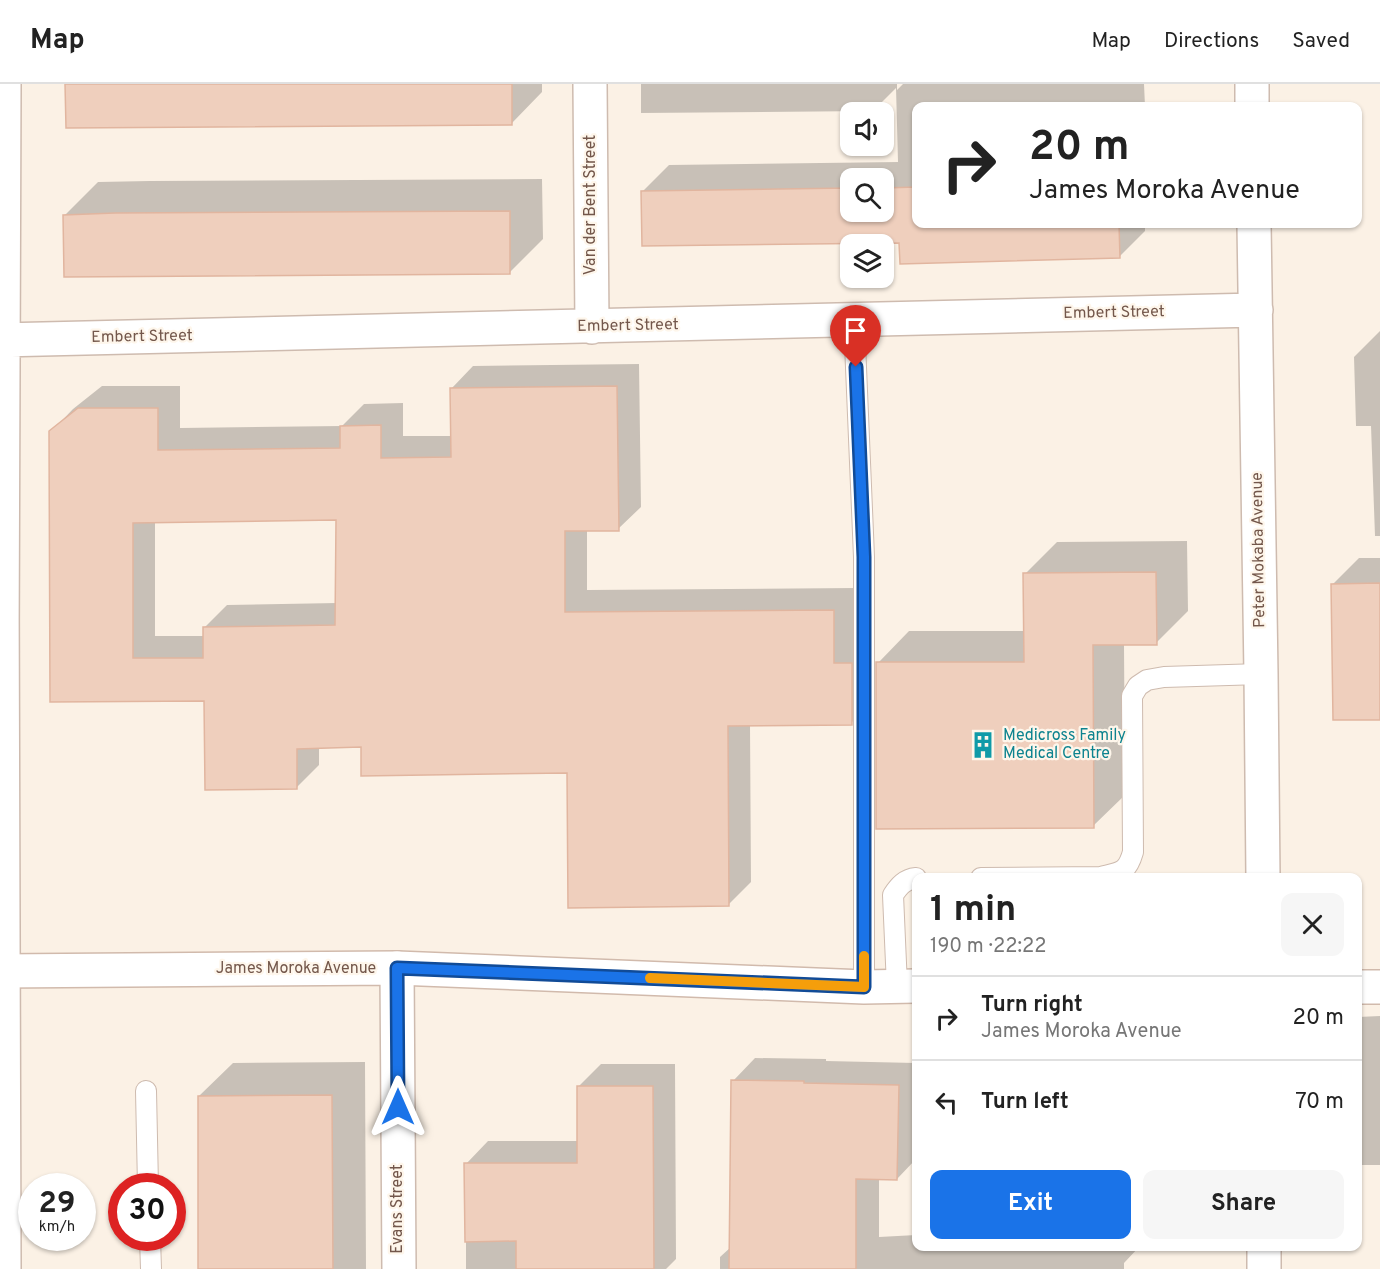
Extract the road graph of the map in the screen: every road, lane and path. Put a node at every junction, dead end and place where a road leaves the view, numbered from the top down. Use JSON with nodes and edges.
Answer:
{"nodes":[{"id":1,"x":4,"y":84,"type":"edge"},
{"id":2,"x":590,"y":84,"type":"edge"},
{"id":3,"x":1252,"y":84,"type":"edge"},
{"id":4,"x":1252,"y":102,"type":"edge"},
{"id":5,"x":1254,"y":228,"type":"edge"},
{"id":6,"x":1256,"y":310,"type":"junction"},
{"id":7,"x":854,"y":320,"type":"junction"},
{"id":8,"x":592,"y":327,"type":"junction"},
{"id":9,"x":1,"y":340,"type":"edge"},
{"id":10,"x":1261,"y":674,"type":"junction"},
{"id":11,"x":1119,"y":873,"type":"edge"},
{"id":12,"x":1263,"y":873,"type":"edge"},
{"id":13,"x":912,"y":879,"type":"edge"},
{"id":14,"x":397,"y":968,"type":"junction"},
{"id":15,"x":1,"y":971,"type":"edge"},
{"id":16,"x":907,"y":986,"type":"edge"},
{"id":17,"x":864,"y":987,"type":"junction"},
{"id":18,"x":1362,"y":987,"type":"edge"},
{"id":19,"x":1380,"y":987,"type":"edge"},
{"id":20,"x":146,"y":1091,"type":"dead end"},
{"id":21,"x":148,"y":1173,"type":"edge"},
{"id":22,"x":150,"y":1251,"type":"edge"},
{"id":23,"x":1264,"y":1251,"type":"edge"},
{"id":24,"x":4,"y":1269,"type":"edge"},
{"id":25,"x":151,"y":1269,"type":"edge"},
{"id":26,"x":399,"y":1269,"type":"edge"},
{"id":27,"x":1264,"y":1269,"type":"edge"}],
"edges":[{"from":1,"to":9,"type":"street"},
{"from":2,"to":8,"type":"street","name":"Van der Bent Street"},
{"from":3,"to":4,"type":"street"},
{"from":5,"to":6,"type":"street","name":"Peter Mokaba Avenue"},
{"from":6,"to":7,"type":"street","name":"Embert Street"},
{"from":6,"to":10,"type":"street","name":"Peter Mokaba Avenue"},
{"from":7,"to":8,"type":"street","name":"Embert Street"},
{"from":7,"to":17,"type":"lane"},
{"from":8,"to":9,"type":"street","name":"Embert Street"},
{"from":9,"to":15,"type":"street"},
{"from":10,"to":11,"type":"lane"},
{"from":10,"to":12,"type":"street","name":"Peter Mokaba Avenue"},
{"from":13,"to":16,"type":"lane"},
{"from":14,"to":15,"type":"street","name":"James Moroka Avenue"},
{"from":14,"to":17,"type":"street","name":"James Moroka Avenue"},
{"from":14,"to":26,"type":"street","name":"Evans Street"},
{"from":15,"to":24,"type":"street"},
{"from":16,"to":17,"type":"street","name":"James Moroka Avenue"},
{"from":18,"to":19,"type":"street"},
{"from":20,"to":21,"type":"lane"},
{"from":22,"to":25,"type":"lane"},
{"from":23,"to":27,"type":"street"}]}
